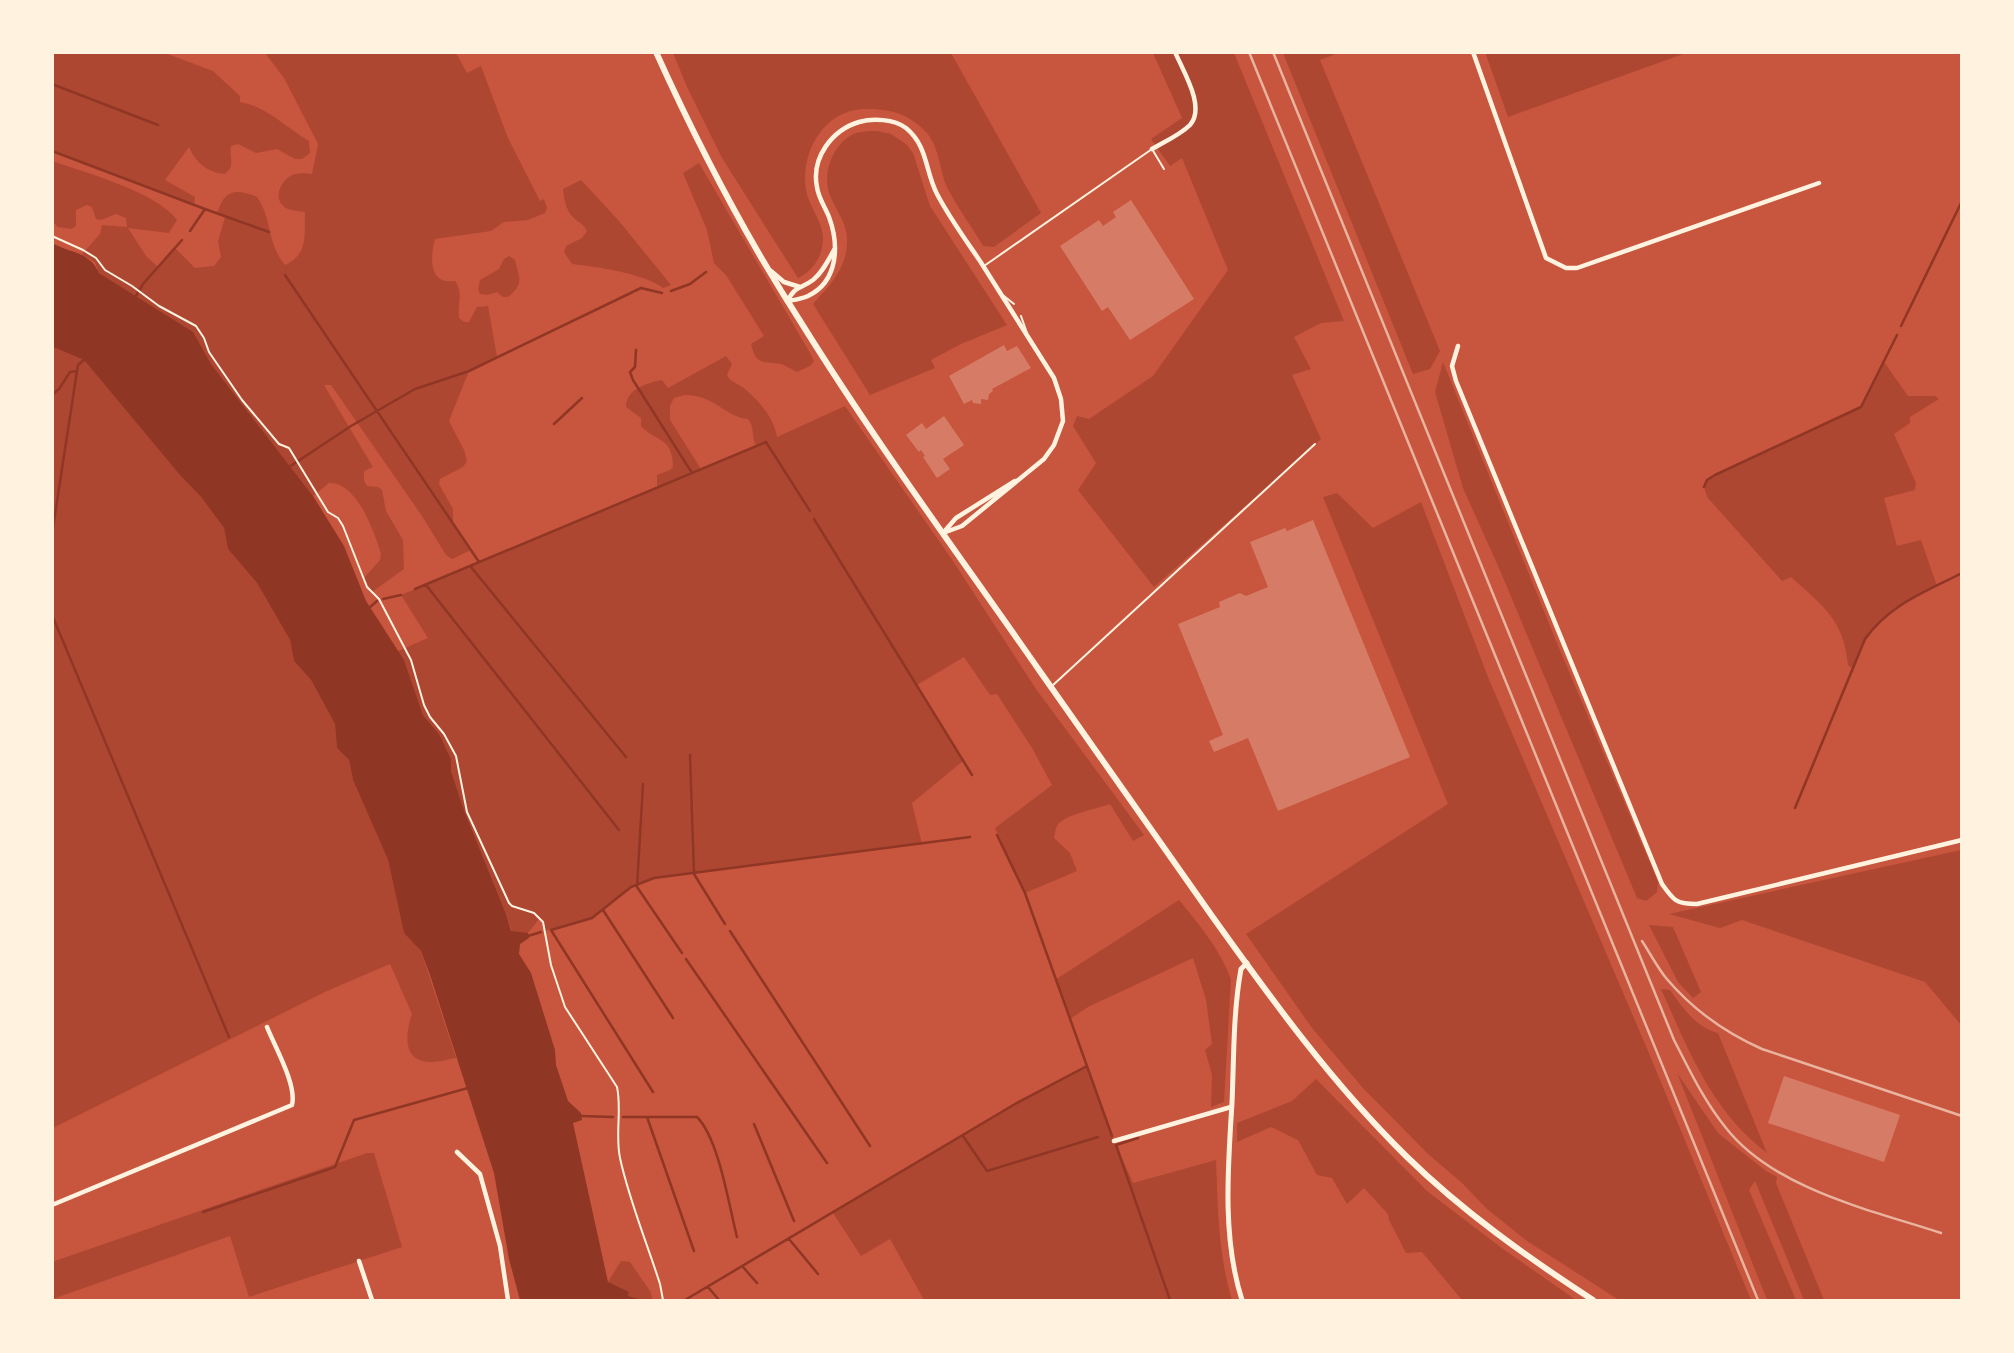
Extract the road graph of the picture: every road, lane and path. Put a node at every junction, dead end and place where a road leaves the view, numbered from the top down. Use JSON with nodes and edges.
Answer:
{"nodes":[{"id":1,"x":656,"y":52,"type":"edge"},
{"id":2,"x":1175,"y":52,"type":"edge"},
{"id":3,"x":1473,"y":52,"type":"edge"},
{"id":4,"x":1152,"y":149,"type":"junction"},
{"id":5,"x":1164,"y":169,"type":"dead end"},
{"id":6,"x":1819,"y":183,"type":"dead end"},
{"id":7,"x":52,"y":236,"type":"edge"},
{"id":8,"x":835,"y":247,"type":"junction"},
{"id":9,"x":983,"y":267,"type":"junction"},
{"id":10,"x":770,"y":270,"type":"junction"},
{"id":11,"x":801,"y":287,"type":"junction"},
{"id":12,"x":1000,"y":293,"type":"junction"},
{"id":13,"x":788,"y":301,"type":"junction"},
{"id":14,"x":1014,"y":304,"type":"dead end"},
{"id":15,"x":1021,"y":316,"type":"dead end"},
{"id":16,"x":1028,"y":337,"type":"junction"},
{"id":17,"x":1458,"y":346,"type":"dead end"},
{"id":18,"x":1315,"y":444,"type":"dead end"},
{"id":19,"x":1019,"y":479,"type":"junction"},
{"id":20,"x":943,"y":534,"type":"junction"},
{"id":21,"x":1051,"y":687,"type":"junction"},
{"id":22,"x":1962,"y":840,"type":"edge"},
{"id":23,"x":1247,"y":963,"type":"junction"},
{"id":24,"x":267,"y":1027,"type":"dead end"},
{"id":25,"x":1231,"y":1107,"type":"junction"},
{"id":26,"x":1114,"y":1140,"type":"dead end"},
{"id":27,"x":457,"y":1152,"type":"dead end"},
{"id":28,"x":52,"y":1205,"type":"edge"},
{"id":29,"x":359,"y":1261,"type":"dead end"},
{"id":30,"x":372,"y":1300,"type":"edge"},
{"id":31,"x":508,"y":1300,"type":"edge"},
{"id":32,"x":663,"y":1300,"type":"edge"},
{"id":33,"x":1241,"y":1300,"type":"edge"},
{"id":34,"x":1593,"y":1300,"type":"edge"}],
"edges":[{"from":1,"to":10,"type":"main road"},
{"from":2,"to":4,"type":"street"},
{"from":3,"to":6,"type":"street"},
{"from":4,"to":5,"type":"lane"},
{"from":4,"to":9,"type":"lane"},
{"from":7,"to":32,"type":"path"},
{"from":8,"to":9,"type":"street"},
{"from":8,"to":11,"type":"street"},
{"from":8,"to":13,"type":"street"},
{"from":9,"to":12,"type":"street"},
{"from":10,"to":11,"type":"street"},
{"from":10,"to":13,"type":"main road"},
{"from":11,"to":13,"type":"street"},
{"from":12,"to":14,"type":"lane"},
{"from":12,"to":16,"type":"street"},
{"from":13,"to":20,"type":"main road"},
{"from":15,"to":16,"type":"lane"},
{"from":16,"to":19,"type":"street"},
{"from":17,"to":22,"type":"street"},
{"from":18,"to":21,"type":"lane"},
{"from":19,"to":20,"type":"street"},
{"from":19,"to":20,"type":"street"},
{"from":20,"to":21,"type":"main road"},
{"from":21,"to":23,"type":"main road"},
{"from":23,"to":25,"type":"street"},
{"from":23,"to":34,"type":"main road"},
{"from":24,"to":28,"type":"street"},
{"from":25,"to":26,"type":"street"},
{"from":25,"to":33,"type":"street"},
{"from":27,"to":31,"type":"street"},
{"from":29,"to":30,"type":"street"}]}
